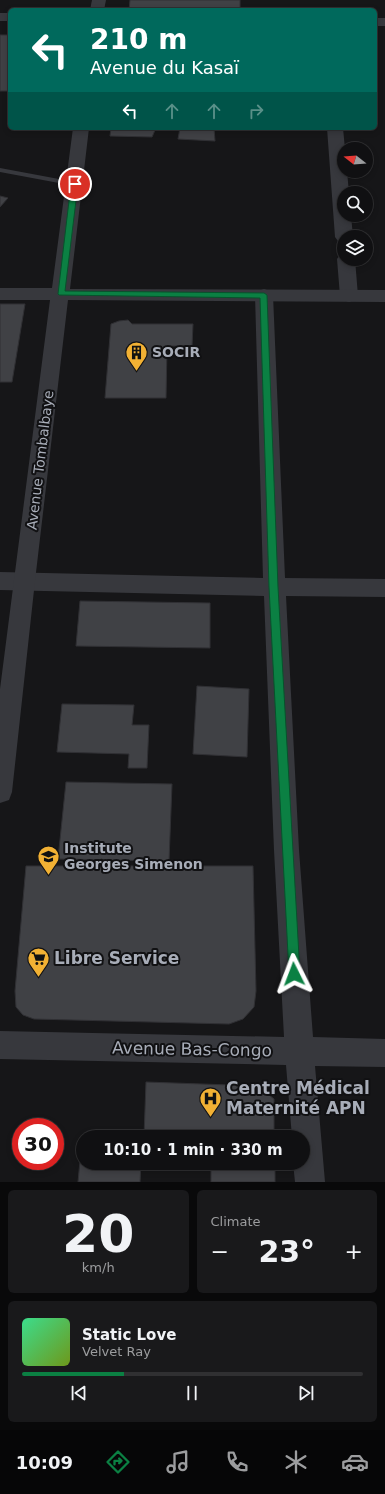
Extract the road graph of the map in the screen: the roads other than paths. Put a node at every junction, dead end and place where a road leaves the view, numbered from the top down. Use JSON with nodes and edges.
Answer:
{"nodes":[{"id":1,"x":82,"y":130,"type":"edge"},
{"id":2,"x":335,"y":130,"type":"edge"},
{"id":3,"x":0,"y":170,"type":"edge"},
{"id":4,"x":75,"y":184,"type":"junction"},
{"id":5,"x":343,"y":230,"type":"edge"},
{"id":6,"x":347,"y":266,"type":"edge"},
{"id":7,"x":0,"y":294,"type":"edge"},
{"id":8,"x":61,"y":294,"type":"junction"},
{"id":9,"x":264,"y":295,"type":"junction"},
{"id":10,"x":349,"y":296,"type":"junction"},
{"id":11,"x":385,"y":296,"type":"edge"},
{"id":12,"x":0,"y":581,"type":"edge"},
{"id":13,"x":24,"y":581,"type":"junction"},
{"id":14,"x":274,"y":587,"type":"junction"},
{"id":15,"x":385,"y":588,"type":"edge"},
{"id":16,"x":0,"y":792,"type":"edge"},
{"id":17,"x":0,"y":1046,"type":"edge"},
{"id":18,"x":298,"y":1051,"type":"junction"},
{"id":19,"x":385,"y":1053,"type":"edge"},
{"id":20,"x":310,"y":1182,"type":"edge"}],
"edges":[{"from":1,"to":4,"type":"street","name":"Avenue Tombalbaye"},
{"from":2,"to":5,"type":"street"},
{"from":3,"to":4,"type":"lane"},
{"from":4,"to":8,"type":"street","name":"Avenue Tombalbaye"},
{"from":6,"to":10,"type":"street"},
{"from":7,"to":8,"type":"street"},
{"from":8,"to":9,"type":"street"},
{"from":8,"to":13,"type":"street","name":"Avenue Tombalbaye"},
{"from":9,"to":10,"type":"street"},
{"from":9,"to":14,"type":"street"},
{"from":10,"to":11,"type":"street"},
{"from":12,"to":13,"type":"street"},
{"from":13,"to":14,"type":"street"},
{"from":13,"to":16,"type":"street","name":"Avenue Tombalbaye"},
{"from":14,"to":15,"type":"street"},
{"from":14,"to":18,"type":"street"},
{"from":17,"to":18,"type":"street","name":"Avenue Bas-Congo"},
{"from":18,"to":19,"type":"street","name":"Avenue Bas-Congo"},
{"from":18,"to":20,"type":"street"}]}
